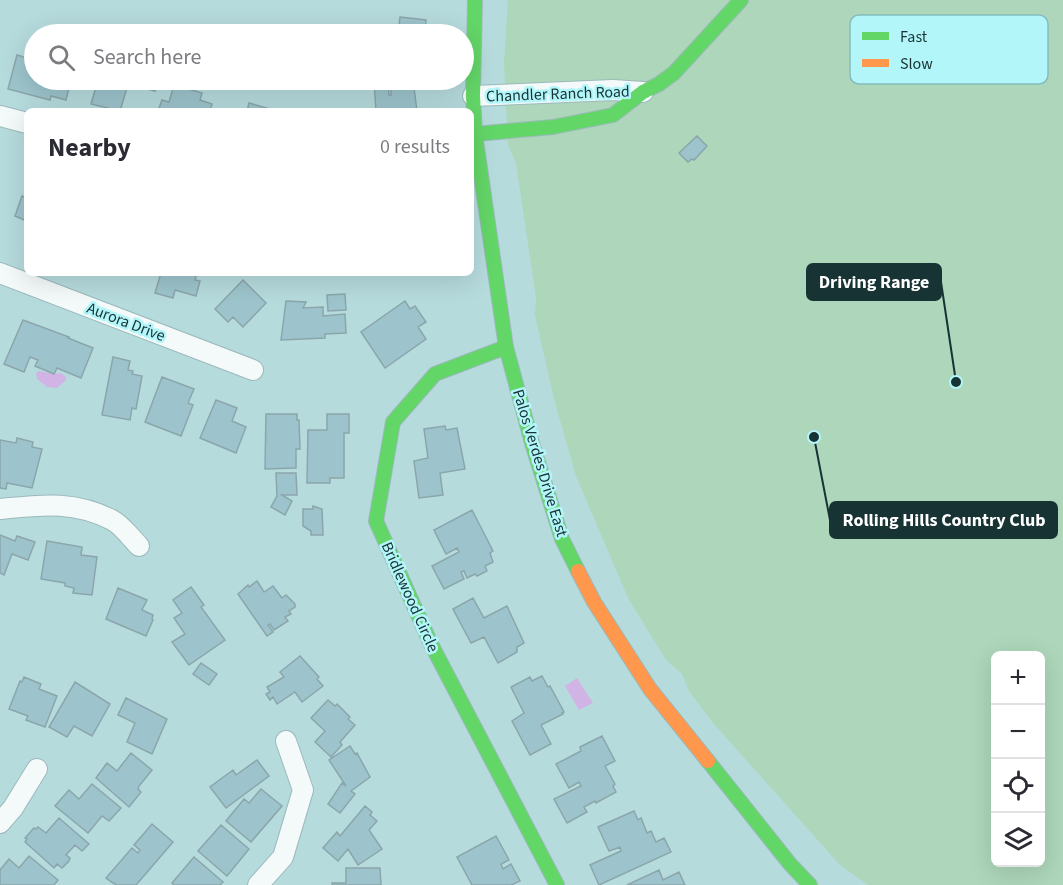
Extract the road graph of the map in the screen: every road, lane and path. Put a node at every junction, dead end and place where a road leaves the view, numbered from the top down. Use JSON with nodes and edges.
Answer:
{"nodes":[{"id":1,"x":475,"y":0,"type":"edge"},
{"id":2,"x":741,"y":0,"type":"edge"},
{"id":3,"x":474,"y":48,"type":"edge"},
{"id":4,"x":473,"y":90,"type":"edge"},
{"id":5,"x":643,"y":92,"type":"junction"},
{"id":6,"x":473,"y":96,"type":"junction"},
{"id":7,"x":474,"y":108,"type":"edge"},
{"id":8,"x":474,"y":115,"type":"edge"},
{"id":9,"x":0,"y":117,"type":"edge"},
{"id":10,"x":24,"y":122,"type":"edge"},
{"id":11,"x":475,"y":134,"type":"junction"},
{"id":12,"x":0,"y":273,"type":"edge"},
{"id":13,"x":506,"y":347,"type":"junction"},
{"id":14,"x":253,"y":370,"type":"dead end"},
{"id":15,"x":0,"y":509,"type":"edge"},
{"id":16,"x":139,"y":546,"type":"dead end"},
{"id":17,"x":286,"y":741,"type":"dead end"},
{"id":18,"x":37,"y":769,"type":"dead end"},
{"id":19,"x":0,"y":823,"type":"edge"},
{"id":20,"x":258,"y":885,"type":"edge"},
{"id":21,"x":557,"y":885,"type":"edge"},
{"id":22,"x":810,"y":885,"type":"edge"}],
"edges":[{"from":1,"to":3,"type":"main road","name":"Palos Verdes Drive East"},
{"from":2,"to":5,"type":"main road","name":"Chandler Ranch Road"},
{"from":4,"to":6,"type":"main road","name":"Palos Verdes Drive East"},
{"from":5,"to":6,"type":"street","name":"Chandler Ranch Road"},
{"from":5,"to":11,"type":"main road","name":"Chandler Ranch Road"},
{"from":6,"to":7,"type":"main road","name":"Palos Verdes Drive East"},
{"from":8,"to":11,"type":"main road","name":"Palos Verdes Drive East"},
{"from":9,"to":10,"type":"street"},
{"from":11,"to":13,"type":"main road","name":"Palos Verdes Drive East"},
{"from":12,"to":14,"type":"street","name":"Aurora Drive"},
{"from":13,"to":21,"type":"main road","name":"Bridlewood Circle"},
{"from":13,"to":22,"type":"main road","name":"Palos Verdes Drive East"},
{"from":15,"to":16,"type":"street"},
{"from":17,"to":20,"type":"street"},
{"from":18,"to":19,"type":"street"}]}
